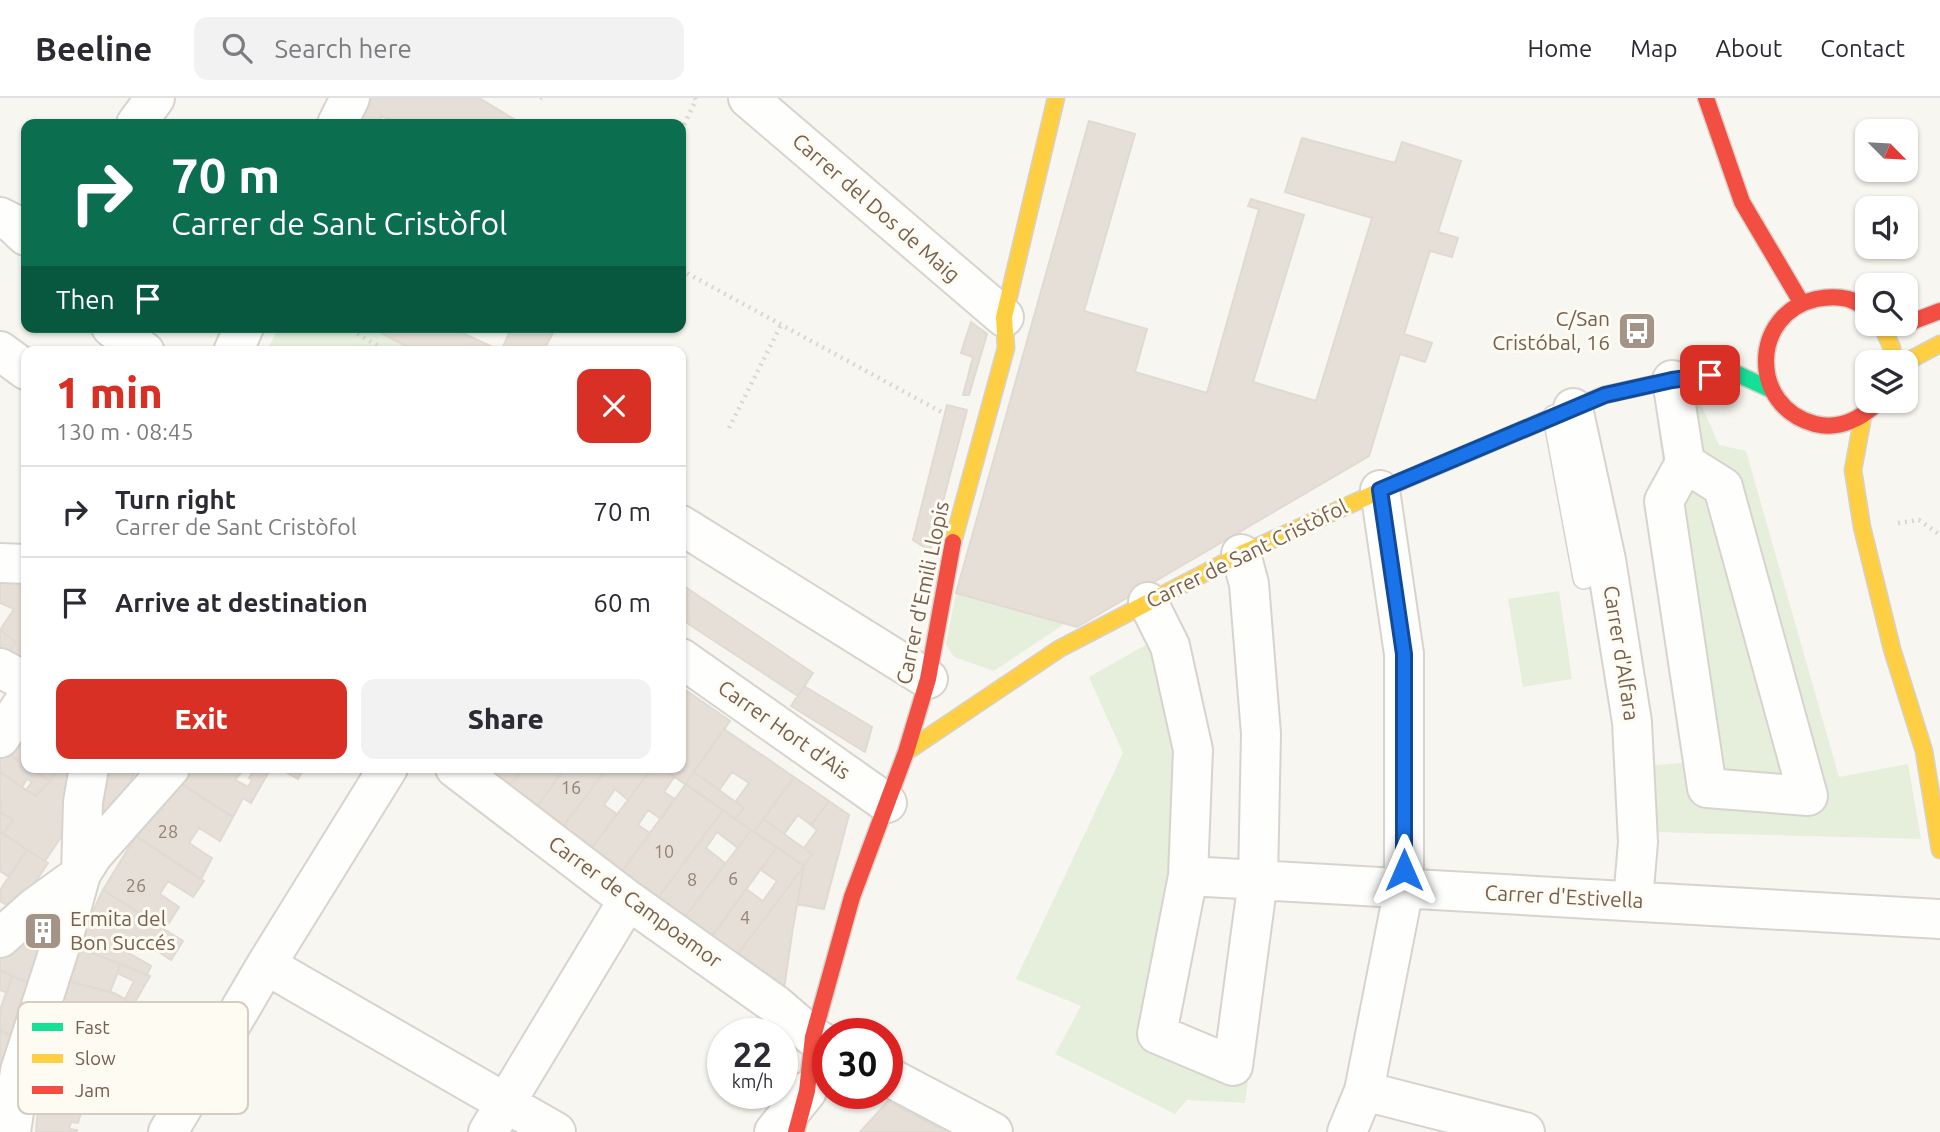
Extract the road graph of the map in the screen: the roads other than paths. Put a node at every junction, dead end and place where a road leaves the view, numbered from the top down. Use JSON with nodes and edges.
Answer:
{"nodes":[{"id":1,"x":155,"y":98,"type":"edge"},
{"id":2,"x":350,"y":98,"type":"edge"},
{"id":3,"x":748,"y":98,"type":"edge"},
{"id":4,"x":1056,"y":98,"type":"edge"},
{"id":5,"x":1706,"y":98,"type":"edge"},
{"id":6,"x":140,"y":119,"type":"edge"},
{"id":7,"x":340,"y":119,"type":"edge"},
{"id":8,"x":0,"y":217,"type":"edge"},
{"id":9,"x":21,"y":231,"type":"edge"},
{"id":10,"x":1801,"y":302,"type":"junction"},
{"id":11,"x":1855,"y":303,"type":"edge"},
{"id":12,"x":1940,"y":311,"type":"edge"},
{"id":13,"x":1004,"y":317,"type":"junction"},
{"id":14,"x":1918,"y":319,"type":"edge"},
{"id":15,"x":1773,"y":330,"type":"junction"},
{"id":16,"x":119,"y":333,"type":"edge"},
{"id":17,"x":1940,"y":344,"type":"edge"},
{"id":18,"x":137,"y":346,"type":"edge"},
{"id":19,"x":0,"y":351,"type":"edge"},
{"id":20,"x":1918,"y":356,"type":"edge"},
{"id":21,"x":21,"y":366,"type":"edge"},
{"id":22,"x":1733,"y":372,"type":"junction"},
{"id":23,"x":1672,"y":380,"type":"junction"},
{"id":24,"x":1772,"y":390,"type":"junction"},
{"id":25,"x":1563,"y":412,"type":"junction"},
{"id":26,"x":1866,"y":413,"type":"edge"},
{"id":27,"x":1863,"y":416,"type":"junction"},
{"id":28,"x":1804,"y":420,"type":"junction"},
{"id":29,"x":1823,"y":440,"type":"dead end"},
{"id":30,"x":1685,"y":463,"type":"junction"},
{"id":31,"x":1380,"y":490,"type":"junction"},
{"id":32,"x":686,"y":528,"type":"edge"},
{"id":33,"x":1241,"y":554,"type":"junction"},
{"id":34,"x":0,"y":563,"type":"edge"},
{"id":35,"x":21,"y":564,"type":"edge"},
{"id":36,"x":1584,"y":578,"type":"dead end"},
{"id":37,"x":1148,"y":603,"type":"junction"},
{"id":38,"x":686,"y":662,"type":"edge"},
{"id":39,"x":0,"y":668,"type":"edge"},
{"id":40,"x":928,"y":678,"type":"junction"},
{"id":41,"x":21,"y":679,"type":"edge"},
{"id":42,"x":21,"y":706,"type":"edge"},
{"id":43,"x":1616,"y":721,"type":"dead end"},
{"id":44,"x":0,"y":738,"type":"edge"},
{"id":45,"x":906,"y":752,"type":"junction"},
{"id":46,"x":88,"y":773,"type":"edge"},
{"id":47,"x":166,"y":773,"type":"edge"},
{"id":48,"x":385,"y":773,"type":"edge"},
{"id":49,"x":462,"y":773,"type":"edge"},
{"id":50,"x":887,"y":803,"type":"junction"},
{"id":51,"x":1940,"y":850,"type":"edge"},
{"id":52,"x":81,"y":874,"type":"junction"},
{"id":53,"x":1188,"y":876,"type":"junction"},
{"id":54,"x":1258,"y":880,"type":"junction"},
{"id":55,"x":1404,"y":888,"type":"junction"},
{"id":56,"x":628,"y":900,"type":"junction"},
{"id":57,"x":1624,"y":901,"type":"junction"},
{"id":58,"x":1940,"y":919,"type":"edge"},
{"id":59,"x":0,"y":938,"type":"edge"},
{"id":60,"x":266,"y":965,"type":"junction"},
{"id":61,"x":41,"y":1002,"type":"edge"},
{"id":62,"x":244,"y":1002,"type":"edge"},
{"id":63,"x":826,"y":1018,"type":"edge"},
{"id":64,"x":812,"y":1034,"type":"edge"},
{"id":65,"x":812,"y":1073,"type":"edge"},
{"id":66,"x":903,"y":1084,"type":"edge"},
{"id":67,"x":18,"y":1085,"type":"edge"},
{"id":68,"x":807,"y":1091,"type":"junction"},
{"id":69,"x":1364,"y":1091,"type":"junction"},
{"id":70,"x":179,"y":1114,"type":"edge"},
{"id":71,"x":497,"y":1117,"type":"edge"},
{"id":72,"x":11,"y":1132,"type":"edge"},
{"id":73,"x":168,"y":1132,"type":"edge"},
{"id":74,"x":556,"y":1132,"type":"edge"},
{"id":75,"x":774,"y":1132,"type":"edge"},
{"id":76,"x":796,"y":1132,"type":"edge"},
{"id":77,"x":993,"y":1132,"type":"edge"},
{"id":78,"x":1347,"y":1132,"type":"edge"},
{"id":79,"x":1525,"y":1132,"type":"edge"}],
"edges":[{"from":1,"to":6,"type":"street"},
{"from":2,"to":7,"type":"street"},
{"from":3,"to":13,"type":"street","name":"Carrer del Dos de Maig"},
{"from":4,"to":13,"type":"street","name":"Carrer d'Emili Llopis"},
{"from":5,"to":10,"type":"street"},
{"from":8,"to":9,"type":"street"},
{"from":10,"to":11,"type":"street"},
{"from":10,"to":15,"type":"street"},
{"from":12,"to":14,"type":"street"},
{"from":13,"to":40,"type":"street","name":"Carrer d'Emili Llopis"},
{"from":15,"to":22,"type":"street"},
{"from":15,"to":24,"type":"street"},
{"from":16,"to":18,"type":"street"},
{"from":17,"to":20,"type":"street"},
{"from":19,"to":21,"type":"street"},
{"from":22,"to":23,"type":"street","name":"Carrer de Sant Cristòfol"},
{"from":22,"to":24,"type":"street"},
{"from":23,"to":25,"type":"street","name":"Carrer de Sant Cristòfol"},
{"from":23,"to":30,"type":"street"},
{"from":24,"to":28,"type":"street"},
{"from":25,"to":31,"type":"street","name":"Carrer de Sant Cristòfol"},
{"from":25,"to":36,"type":"lane"},
{"from":25,"to":57,"type":"street","name":"Carrer d'Alfara"},
{"from":26,"to":27,"type":"street"},
{"from":27,"to":28,"type":"street"},
{"from":27,"to":51,"type":"street"},
{"from":28,"to":29,"type":"street"},
{"from":30,"to":30,"type":"street"},
{"from":31,"to":33,"type":"street","name":"Carrer de Sant Cristòfol"},
{"from":31,"to":55,"type":"street"},
{"from":32,"to":40,"type":"street"},
{"from":33,"to":37,"type":"street","name":"Carrer de Sant Cristòfol"},
{"from":33,"to":54,"type":"street"},
{"from":34,"to":35,"type":"street"},
{"from":37,"to":45,"type":"street","name":"Carrer de Sant Cristòfol"},
{"from":37,"to":53,"type":"street"},
{"from":38,"to":50,"type":"street","name":"Carrer Hort d'Ais"},
{"from":39,"to":41,"type":"street"},
{"from":40,"to":45,"type":"street","name":"Carrer d'Emili Llopis"},
{"from":42,"to":44,"type":"street"},
{"from":43,"to":57,"type":"lane"},
{"from":45,"to":50,"type":"street","name":"Carrer d'Emili Llopis"},
{"from":46,"to":52,"type":"street"},
{"from":47,"to":52,"type":"street"},
{"from":48,"to":60,"type":"street"},
{"from":49,"to":56,"type":"street","name":"Carrer de Campoamor"},
{"from":50,"to":63,"type":"street","name":"Carrer d'Emili Llopis"},
{"from":52,"to":59,"type":"street"},
{"from":52,"to":61,"type":"street"},
{"from":53,"to":54,"type":"street","name":"Carrer d'Estivella"},
{"from":53,"to":54,"type":"street"},
{"from":54,"to":55,"type":"street","name":"Carrer d'Estivella"},
{"from":55,"to":57,"type":"street","name":"Carrer d'Estivella"},
{"from":55,"to":69,"type":"street"},
{"from":56,"to":64,"type":"street","name":"Carrer de Campoamor"},
{"from":56,"to":71,"type":"street"},
{"from":57,"to":58,"type":"street","name":"Carrer d'Estivella"},
{"from":60,"to":62,"type":"street"},
{"from":60,"to":71,"type":"street"},
{"from":65,"to":68,"type":"street","name":"Carrer d'Emili Llopis"},
{"from":66,"to":77,"type":"street"},
{"from":67,"to":72,"type":"street"},
{"from":68,"to":75,"type":"street"},
{"from":68,"to":76,"type":"street","name":"Carrer d'Emili Llopis"},
{"from":69,"to":78,"type":"street"},
{"from":69,"to":79,"type":"street"},
{"from":70,"to":73,"type":"street"},
{"from":71,"to":74,"type":"street"}]}
